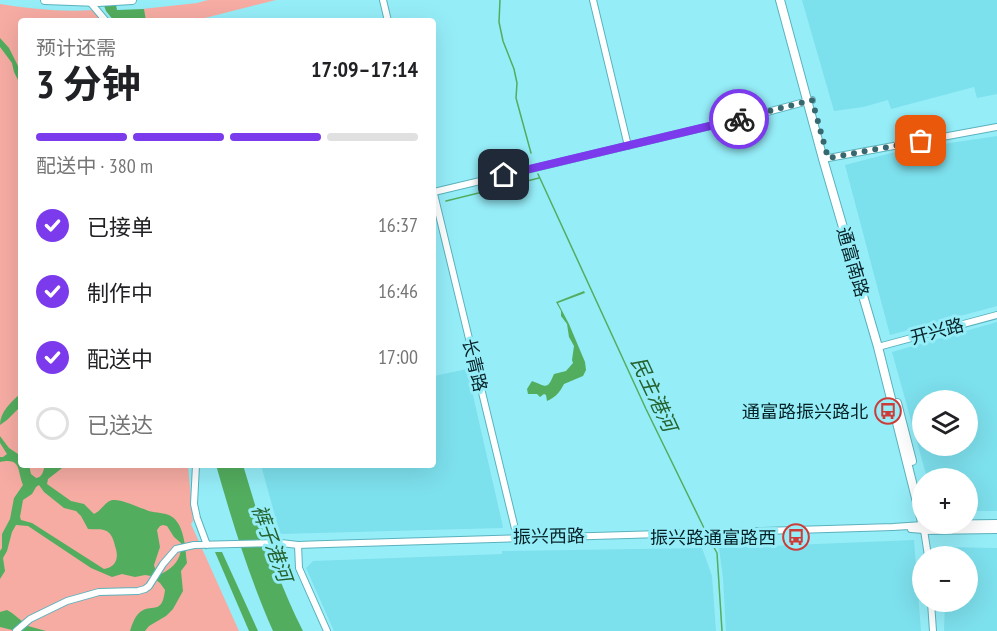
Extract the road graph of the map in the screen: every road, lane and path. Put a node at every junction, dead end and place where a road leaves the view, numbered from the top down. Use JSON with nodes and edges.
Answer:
{"nodes":[{"id":1,"x":45,"y":0,"type":"edge"},
{"id":2,"x":132,"y":0,"type":"edge"},
{"id":3,"x":383,"y":0,"type":"edge"},
{"id":4,"x":593,"y":0,"type":"edge"},
{"id":5,"x":780,"y":0,"type":"edge"},
{"id":6,"x":785,"y":0,"type":"edge"},
{"id":7,"x":121,"y":1,"type":"edge"},
{"id":8,"x":94,"y":2,"type":"edge"},
{"id":9,"x":104,"y":18,"type":"edge"},
{"id":10,"x":387,"y":18,"type":"edge"},
{"id":11,"x":810,"y":101,"type":"junction"},
{"id":12,"x":997,"y":127,"type":"edge"},
{"id":13,"x":628,"y":146,"type":"junction"},
{"id":14,"x":826,"y":159,"type":"junction"},
{"id":15,"x":436,"y":193,"type":"edge"},
{"id":16,"x":436,"y":201,"type":"edge"},
{"id":17,"x":997,"y":315,"type":"edge"},
{"id":18,"x":879,"y":347,"type":"junction"},
{"id":19,"x":196,"y":468,"type":"edge"},
{"id":20,"x":913,"y":468,"type":"edge"},
{"id":21,"x":912,"y":473,"type":"edge"},
{"id":22,"x":997,"y":524,"type":"edge"},
{"id":23,"x":978,"y":525,"type":"edge"},
{"id":24,"x":912,"y":527,"type":"edge"},
{"id":25,"x":978,"y":528,"type":"edge"},
{"id":26,"x":997,"y":529,"type":"edge"},
{"id":27,"x":517,"y":537,"type":"junction"},
{"id":28,"x":207,"y":545,"type":"junction"},
{"id":29,"x":298,"y":545,"type":"junction"},
{"id":30,"x":932,"y":612,"type":"edge"},
{"id":31,"x":16,"y":631,"type":"edge"},
{"id":32,"x":327,"y":631,"type":"edge"},
{"id":33,"x":933,"y":631,"type":"edge"}],
"edges":[{"from":1,"to":8,"type":"main road"},
{"from":2,"to":7,"type":"main road"},
{"from":3,"to":10,"type":"street"},
{"from":4,"to":13,"type":"street"},
{"from":5,"to":11,"type":"main road","name":"通富南路"},
{"from":6,"to":11,"type":"main road","name":"通富南路"},
{"from":7,"to":8,"type":"main road"},
{"from":8,"to":9,"type":"street"},
{"from":11,"to":13,"type":"street"},
{"from":11,"to":14,"type":"main road","name":"通富南路"},
{"from":12,"to":14,"type":"street"},
{"from":13,"to":15,"type":"street"},
{"from":14,"to":18,"type":"main road","name":"通富南路"},
{"from":16,"to":27,"type":"street","name":"长青路"},
{"from":17,"to":18,"type":"street","name":"开兴路"},
{"from":18,"to":20,"type":"main road","name":"通富南路"},
{"from":18,"to":21,"type":"main road","name":"通富南路"},
{"from":19,"to":28,"type":"street"},
{"from":22,"to":23,"type":"main road"},
{"from":24,"to":27,"type":"street","name":"振兴西路"},
{"from":25,"to":26,"type":"main road"},
{"from":27,"to":29,"type":"street","name":"振兴西路"},
{"from":28,"to":29,"type":"street","name":"振兴西路"},
{"from":28,"to":31,"type":"street","name":"振兴西路"},
{"from":29,"to":32,"type":"street"},
{"from":30,"to":33,"type":"street"}]}
